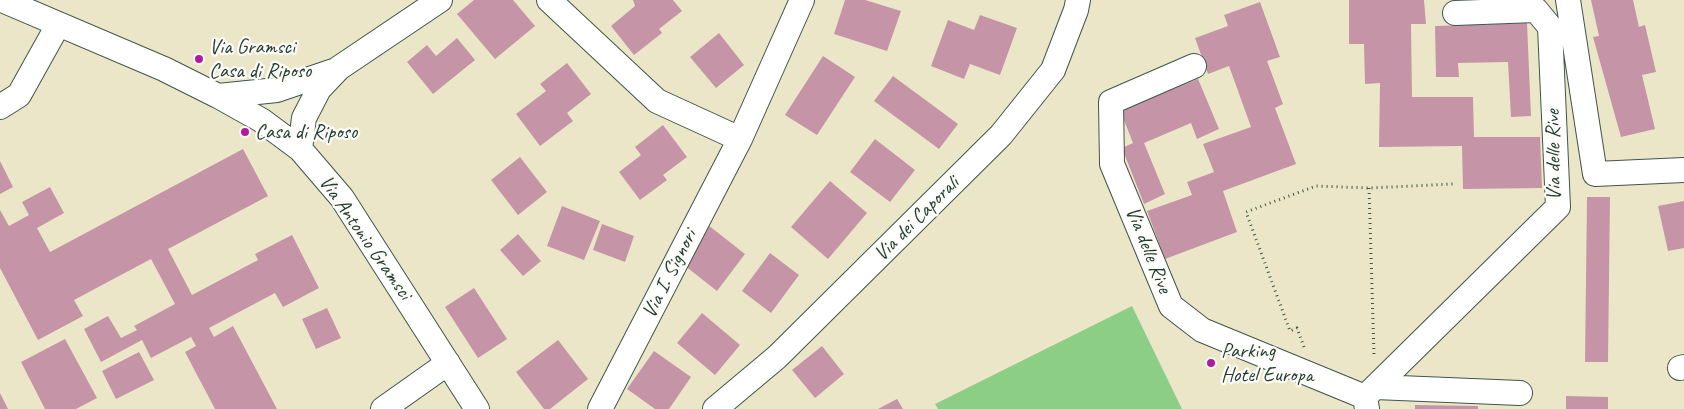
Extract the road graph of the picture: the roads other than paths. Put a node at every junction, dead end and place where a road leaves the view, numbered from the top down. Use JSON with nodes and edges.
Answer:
{"nodes":[{"id":1,"x":2,"y":0,"type":"edge"},
{"id":2,"x":440,"y":0,"type":"edge"},
{"id":3,"x":549,"y":0,"type":"edge"},
{"id":4,"x":802,"y":0,"type":"edge"},
{"id":5,"x":1078,"y":0,"type":"edge"},
{"id":6,"x":1568,"y":0,"type":"edge"},
{"id":7,"x":1455,"y":13,"type":"dead end"},
{"id":8,"x":58,"y":25,"type":"junction"},
{"id":9,"x":1194,"y":66,"type":"dead end"},
{"id":10,"x":339,"y":68,"type":"junction"},
{"id":11,"x":218,"y":96,"type":"junction"},
{"id":12,"x":0,"y":107,"type":"edge"},
{"id":13,"x":740,"y":139,"type":"junction"},
{"id":14,"x":300,"y":150,"type":"junction"},
{"id":15,"x":1684,"y":170,"type":"edge"},
{"id":16,"x":448,"y":363,"type":"junction"},
{"id":17,"x":1520,"y":393,"type":"dead end"},
{"id":18,"x":1369,"y":398,"type":"edge"},
{"id":19,"x":383,"y":409,"type":"edge"},
{"id":20,"x":477,"y":409,"type":"edge"},
{"id":21,"x":600,"y":409,"type":"edge"},
{"id":22,"x":715,"y":409,"type":"edge"}],
"edges":[{"from":1,"to":8,"type":"street","name":"Via Antonio Gramsci"},
{"from":2,"to":10,"type":"street"},
{"from":3,"to":13,"type":"street"},
{"from":4,"to":13,"type":"street","name":"Via I. Signori"},
{"from":5,"to":22,"type":"street","name":"Via dei Caporali"},
{"from":6,"to":15,"type":"street"},
{"from":7,"to":18,"type":"street","name":"Via delle Rive"},
{"from":8,"to":11,"type":"street","name":"Via Antonio Gramsci"},
{"from":8,"to":12,"type":"street"},
{"from":9,"to":18,"type":"street","name":"Via delle Rive"},
{"from":10,"to":11,"type":"street"},
{"from":10,"to":14,"type":"street"},
{"from":11,"to":14,"type":"street","name":"Via Antonio Gramsci"},
{"from":13,"to":21,"type":"street","name":"Via I. Signori"},
{"from":14,"to":16,"type":"street","name":"Via Antonio Gramsci"},
{"from":16,"to":19,"type":"street"},
{"from":16,"to":20,"type":"street","name":"Via Antonio Gramsci"},
{"from":17,"to":18,"type":"street"}]}
